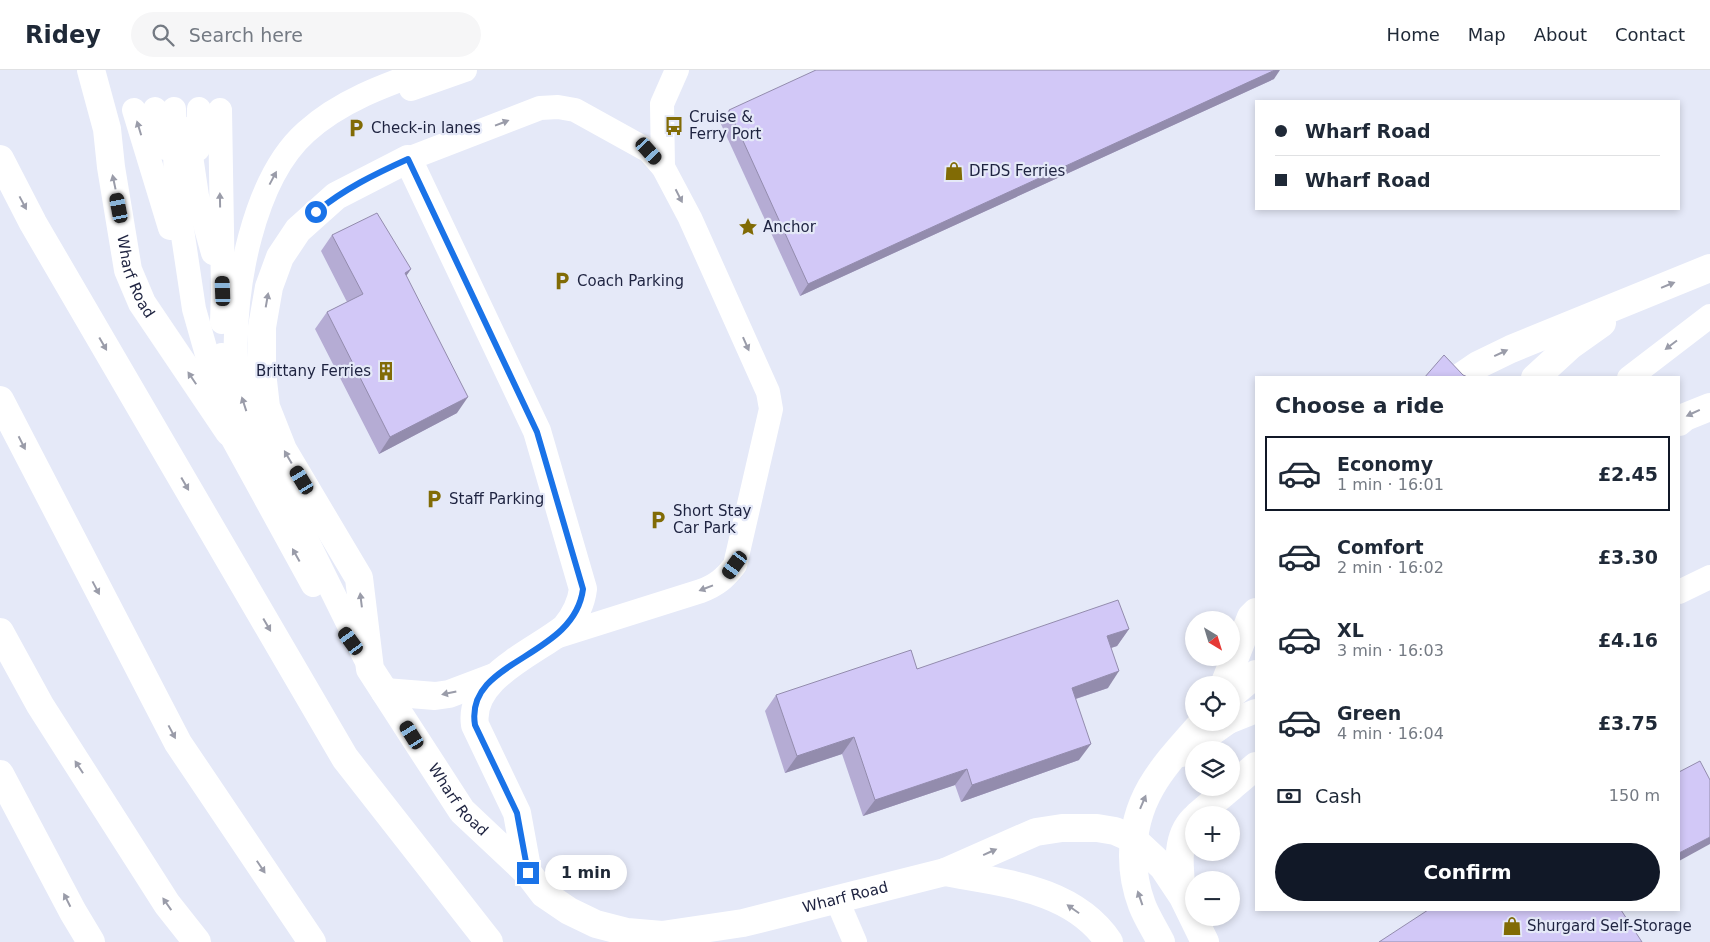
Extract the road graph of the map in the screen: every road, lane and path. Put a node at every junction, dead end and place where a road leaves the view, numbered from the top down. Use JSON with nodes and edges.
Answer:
{"nodes":[{"id":1,"x":92,"y":70,"type":"edge"},
{"id":2,"x":427,"y":70,"type":"edge"},
{"id":3,"x":465,"y":70,"type":"edge"},
{"id":4,"x":677,"y":70,"type":"edge"},
{"id":5,"x":178,"y":109,"type":"junction"},
{"id":6,"x":288,"y":151,"type":"junction"},
{"id":7,"x":408,"y":159,"type":"junction"},
{"id":8,"x":0,"y":160,"type":"edge"},
{"id":9,"x":663,"y":167,"type":"junction"},
{"id":10,"x":187,"y":192,"type":"junction"},
{"id":11,"x":1710,"y":268,"type":"edge"},
{"id":12,"x":223,"y":291,"type":"junction"},
{"id":13,"x":1636,"y":298,"type":"junction"},
{"id":14,"x":194,"y":309,"type":"junction"},
{"id":15,"x":1710,"y":316,"type":"edge"},
{"id":16,"x":1462,"y":376,"type":"edge"},
{"id":17,"x":1537,"y":376,"type":"edge"},
{"id":18,"x":1632,"y":376,"type":"edge"},
{"id":19,"x":0,"y":400,"type":"edge"},
{"id":20,"x":1710,"y":407,"type":"edge"},
{"id":21,"x":1680,"y":421,"type":"edge"},
{"id":22,"x":230,"y":432,"type":"junction"},
{"id":23,"x":1710,"y":577,"type":"edge"},
{"id":24,"x":1680,"y":592,"type":"edge"},
{"id":25,"x":1255,"y":613,"type":"edge"},
{"id":26,"x":0,"y":632,"type":"edge"},
{"id":27,"x":552,"y":638,"type":"junction"},
{"id":28,"x":370,"y":669,"type":"junction"},
{"id":29,"x":1255,"y":675,"type":"edge"},
{"id":30,"x":1228,"y":676,"type":"edge"},
{"id":31,"x":494,"y":677,"type":"junction"},
{"id":32,"x":1240,"y":687,"type":"edge"},
{"id":33,"x":385,"y":692,"type":"junction"},
{"id":34,"x":1255,"y":711,"type":"edge"},
{"id":35,"x":1240,"y":718,"type":"edge"},
{"id":36,"x":1195,"y":731,"type":"edge"},
{"id":37,"x":1217,"y":731,"type":"edge"},
{"id":38,"x":1162,"y":769,"type":"junction"},
{"id":39,"x":0,"y":774,"type":"edge"},
{"id":40,"x":1244,"y":778,"type":"edge"},
{"id":41,"x":1209,"y":806,"type":"edge"},
{"id":42,"x":1185,"y":834,"type":"edge"},
{"id":43,"x":1133,"y":839,"type":"junction"},
{"id":44,"x":945,"y":872,"type":"junction"},
{"id":45,"x":528,"y":873,"type":"junction"},
{"id":46,"x":1183,"y":897,"type":"junction"},
{"id":47,"x":837,"y":900,"type":"junction"},
{"id":48,"x":91,"y":942,"type":"edge"},
{"id":49,"x":197,"y":942,"type":"edge"},
{"id":50,"x":312,"y":942,"type":"edge"},
{"id":51,"x":489,"y":942,"type":"edge"},
{"id":52,"x":855,"y":942,"type":"edge"},
{"id":53,"x":1109,"y":942,"type":"edge"},
{"id":54,"x":1161,"y":942,"type":"edge"},
{"id":55,"x":1205,"y":942,"type":"edge"}],
"edges":[{"from":22,"to":1,"type":"main road","name":"Wharf Road","one_way":true},
{"from":2,"to":6,"type":"lane"},
{"from":3,"to":6,"type":"lane"},
{"from":4,"to":9,"type":"lane"},
{"from":5,"to":10,"type":"lane"},
{"from":12,"to":5,"type":"lane","one_way":true},
{"from":14,"to":5,"type":"lane","one_way":true},
{"from":28,"to":6,"type":"lane","one_way":true},
{"from":7,"to":9,"type":"lane","one_way":true},
{"from":7,"to":27,"type":"main road","name":"Wharf Road"},
{"from":28,"to":7,"type":"main road","name":"Wharf Road","one_way":true},
{"from":8,"to":51,"type":"main road","one_way":true},
{"from":9,"to":27,"type":"lane","one_way":true},
{"from":10,"to":12,"type":"lane"},
{"from":10,"to":14,"type":"lane"},
{"from":13,"to":11,"type":"main road","one_way":true},
{"from":12,"to":22,"type":"lane"},
{"from":16,"to":13,"type":"main road","one_way":true},
{"from":13,"to":17,"type":"main road"},
{"from":14,"to":22,"type":"lane"},
{"from":15,"to":18,"type":"lane","one_way":true},
{"from":19,"to":50,"type":"main road","one_way":true},
{"from":20,"to":21,"type":"main road","one_way":true},
{"from":28,"to":22,"type":"lane","one_way":true},
{"from":23,"to":24,"type":"lane"},
{"from":25,"to":30,"type":"main road"},
{"from":49,"to":26,"type":"main road","one_way":true},
{"from":27,"to":31,"type":"main road","name":"Wharf Road"},
{"from":28,"to":33,"type":"main road","name":"Wharf Road"},
{"from":29,"to":32,"type":"main road"},
{"from":31,"to":33,"type":"main road","one_way":true},
{"from":31,"to":45,"type":"main road","name":"Wharf Road"},
{"from":33,"to":45,"type":"main road","name":"Wharf Road"},
{"from":34,"to":35,"type":"lane"},
{"from":36,"to":38,"type":"main road"},
{"from":37,"to":38,"type":"lane"},
{"from":43,"to":38,"type":"main road","one_way":true},
{"from":48,"to":39,"type":"main road","one_way":true},
{"from":40,"to":41,"type":"main road"},
{"from":42,"to":46,"type":"main road"},
{"from":44,"to":43,"type":"main road","name":"Wharf Road","one_way":true},
{"from":43,"to":46,"type":"main road","name":"Wharf Road"},
{"from":54,"to":43,"type":"main road","one_way":true},
{"from":44,"to":47,"type":"main road","name":"Wharf Road"},
{"from":53,"to":44,"type":"main road","name":"Wharf Road","one_way":true},
{"from":45,"to":47,"type":"main road","name":"Wharf Road"},
{"from":46,"to":55,"type":"main road","name":"Wharf Road"},
{"from":47,"to":52,"type":"lane"}]}
